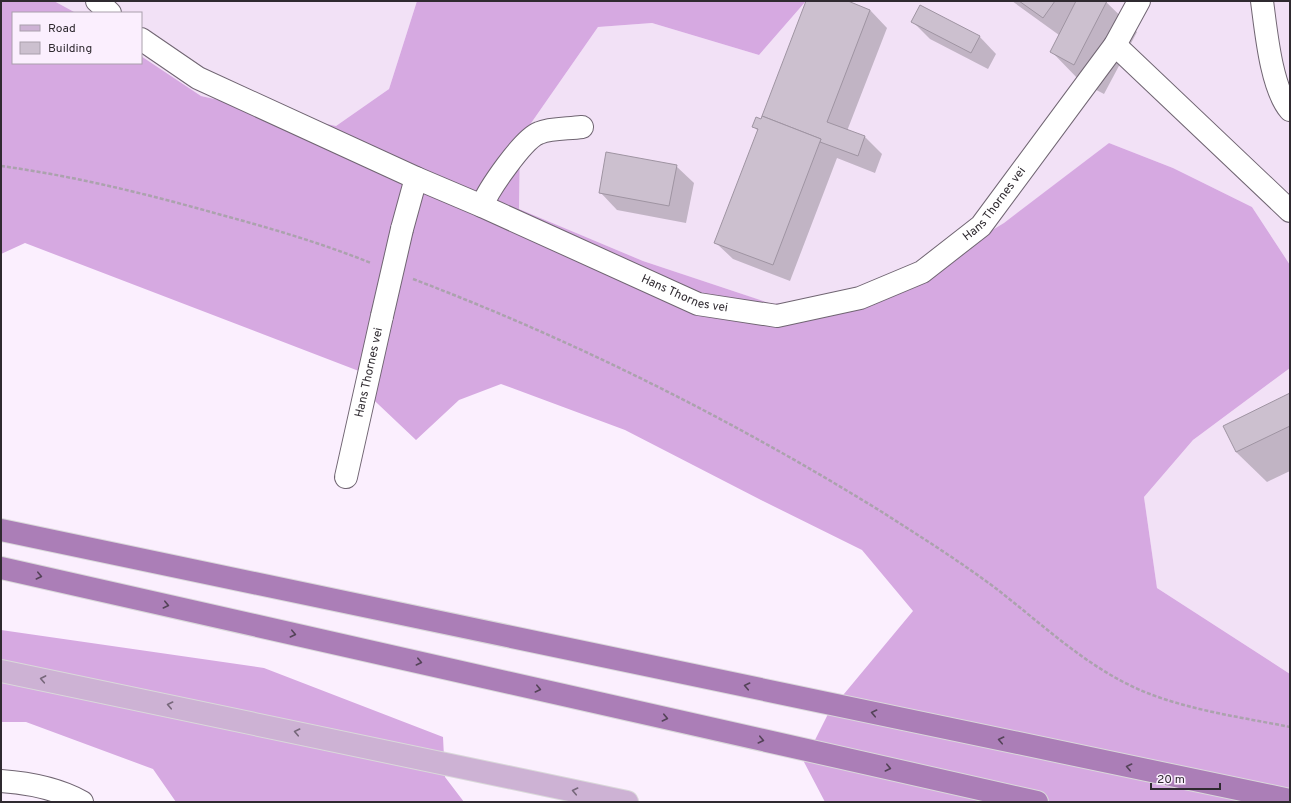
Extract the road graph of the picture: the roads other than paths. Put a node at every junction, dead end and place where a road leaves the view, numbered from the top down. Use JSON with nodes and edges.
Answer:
{"nodes":[{"id":1,"x":97,"y":1,"type":"edge"},
{"id":2,"x":1140,"y":1,"type":"edge"},
{"id":3,"x":1262,"y":1,"type":"edge"},
{"id":4,"x":109,"y":12,"type":"edge"},
{"id":5,"x":142,"y":40,"type":"edge"},
{"id":6,"x":1115,"y":45,"type":"junction"},
{"id":7,"x":1290,"y":110,"type":"edge"},
{"id":8,"x":582,"y":127,"type":"dead end"},
{"id":9,"x":416,"y":178,"type":"junction"},
{"id":10,"x":482,"y":206,"type":"junction"},
{"id":11,"x":1290,"y":211,"type":"edge"},
{"id":12,"x":346,"y":477,"type":"dead end"},
{"id":13,"x":1,"y":530,"type":"edge"},
{"id":14,"x":1,"y":568,"type":"edge"},
{"id":15,"x":1,"y":671,"type":"edge"},
{"id":16,"x":1,"y":686,"type":"edge"},
{"id":17,"x":1,"y":780,"type":"edge"},
{"id":18,"x":1290,"y":800,"type":"edge"},
{"id":19,"x":82,"y":802,"type":"edge"},
{"id":20,"x":558,"y":802,"type":"edge"},
{"id":21,"x":627,"y":802,"type":"edge"},
{"id":22,"x":1037,"y":802,"type":"edge"}],
"edges":[{"from":1,"to":4,"type":"street"},
{"from":2,"to":6,"type":"street","name":"Hans Thornes vei"},
{"from":3,"to":7,"type":"street"},
{"from":5,"to":9,"type":"street"},
{"from":6,"to":10,"type":"street","name":"Hans Thornes vei"},
{"from":6,"to":11,"type":"street"},
{"from":8,"to":10,"type":"street"},
{"from":9,"to":10,"type":"street","name":"Hans Thornes vei"},
{"from":9,"to":12,"type":"street","name":"Hans Thornes vei","bridge":true},
{"from":18,"to":13,"type":"highway","one_way":true},
{"from":14,"to":22,"type":"highway","one_way":true},
{"from":21,"to":15,"type":"main road","one_way":true},
{"from":16,"to":20,"type":"main road"},
{"from":17,"to":19,"type":"street"}]}
